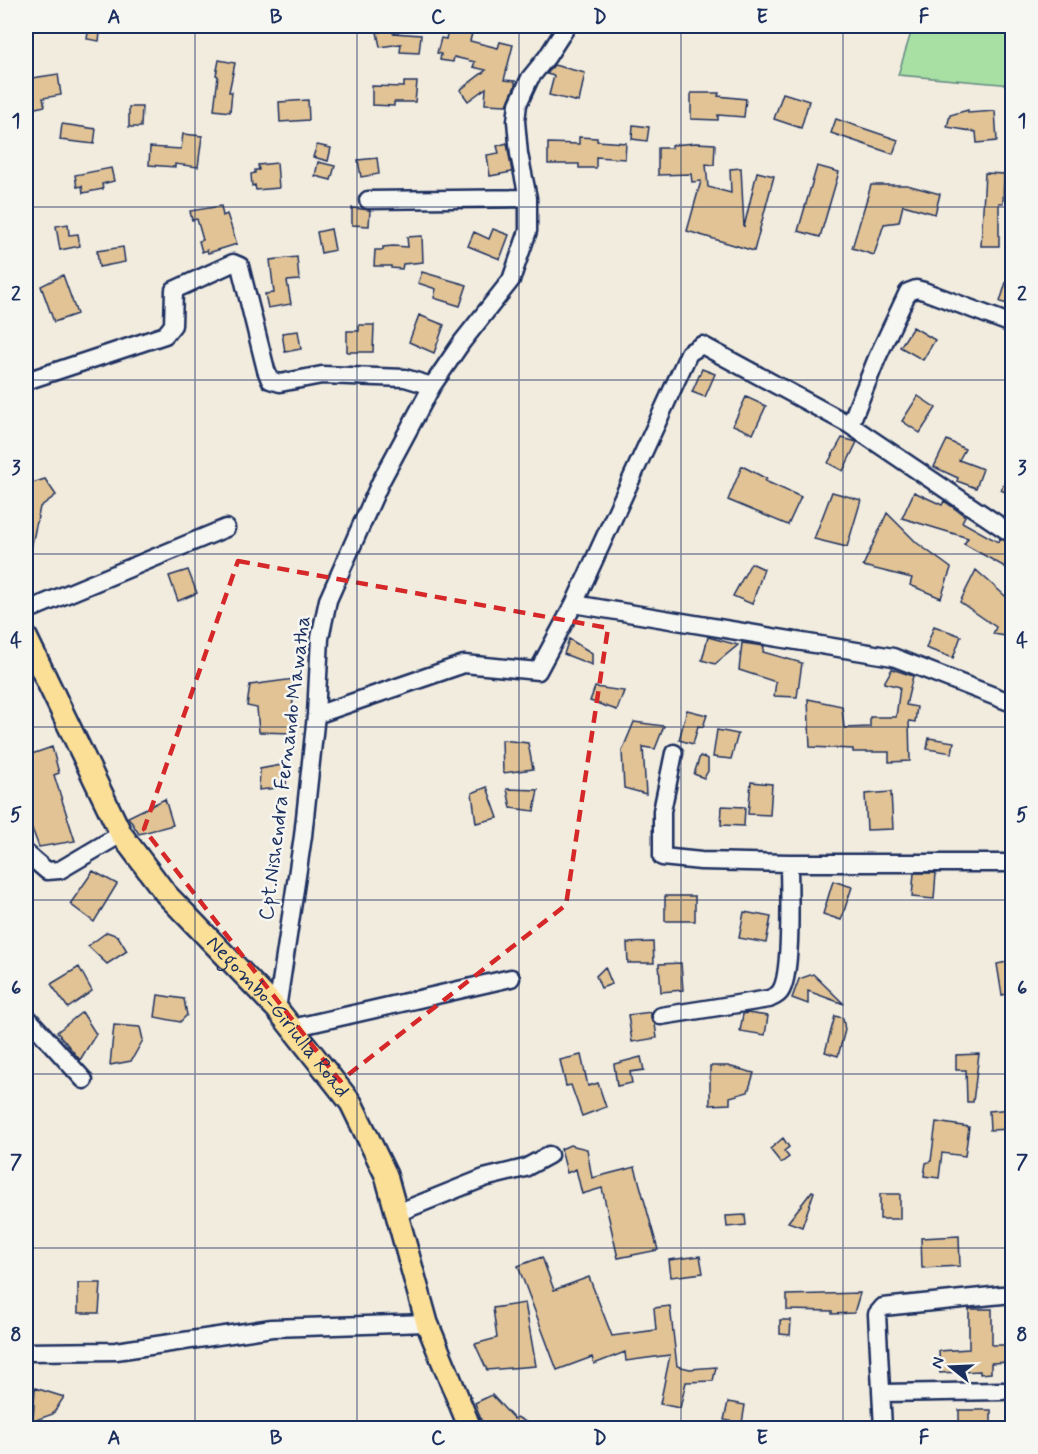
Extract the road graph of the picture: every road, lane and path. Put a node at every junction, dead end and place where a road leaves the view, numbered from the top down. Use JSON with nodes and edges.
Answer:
{"nodes":[{"id":1,"x":567,"y":26,"type":"edge"},
{"id":2,"x":528,"y":198,"type":"junction"},
{"id":3,"x":368,"y":200,"type":"dead end"},
{"id":4,"x":1012,"y":324,"type":"edge"},
{"id":5,"x":26,"y":381,"type":"edge"},
{"id":6,"x":432,"y":386,"type":"junction"},
{"id":7,"x":850,"y":424,"type":"junction"},
{"id":8,"x":226,"y":528,"type":"dead end"},
{"id":9,"x":1012,"y":534,"type":"edge"},
{"id":10,"x":574,"y":604,"type":"junction"},
{"id":11,"x":26,"y":611,"type":"edge"},
{"id":12,"x":26,"y":637,"type":"edge"},
{"id":13,"x":1012,"y":703,"type":"edge"},
{"id":14,"x":316,"y":715,"type":"junction"},
{"id":15,"x":674,"y":753,"type":"dead end"},
{"id":16,"x":121,"y":834,"type":"junction"},
{"id":17,"x":26,"y":853,"type":"edge"},
{"id":18,"x":789,"y":863,"type":"junction"},
{"id":19,"x":1012,"y":863,"type":"edge"},
{"id":20,"x":511,"y":978,"type":"dead end"},
{"id":21,"x":277,"y":1009,"type":"junction"},
{"id":22,"x":26,"y":1016,"type":"edge"},
{"id":23,"x":661,"y":1016,"type":"dead end"},
{"id":24,"x":292,"y":1028,"type":"junction"},
{"id":25,"x":84,"y":1080,"type":"dead end"},
{"id":26,"x":549,"y":1155,"type":"dead end"},
{"id":27,"x":397,"y":1213,"type":"junction"},
{"id":28,"x":1012,"y":1294,"type":"edge"},
{"id":29,"x":427,"y":1323,"type":"junction"},
{"id":30,"x":26,"y":1352,"type":"edge"},
{"id":31,"x":1003,"y":1391,"type":"dead end"},
{"id":32,"x":882,"y":1393,"type":"junction"},
{"id":33,"x":470,"y":1428,"type":"edge"},
{"id":34,"x":883,"y":1428,"type":"edge"}],
"edges":[{"from":1,"to":2,"type":"street","name":"Cpt.Nishendra Fernando Mawatha"},
{"from":2,"to":3,"type":"street"},
{"from":2,"to":6,"type":"street","name":"Cpt.Nishendra Fernando Mawatha"},
{"from":4,"to":7,"type":"street"},
{"from":5,"to":6,"type":"street"},
{"from":6,"to":14,"type":"street","name":"Cpt.Nishendra Fernando Mawatha"},
{"from":7,"to":9,"type":"street"},
{"from":7,"to":10,"type":"street"},
{"from":8,"to":11,"type":"street"},
{"from":10,"to":13,"type":"street"},
{"from":10,"to":14,"type":"street"},
{"from":12,"to":16,"type":"main road","name":"Negombo-Giriulla Road"},
{"from":14,"to":21,"type":"street","name":"Cpt.Nishendra Fernando Mawatha"},
{"from":15,"to":18,"type":"street"},
{"from":16,"to":17,"type":"street"},
{"from":16,"to":21,"type":"main road","name":"Negombo-Giriulla Road"},
{"from":18,"to":19,"type":"street"},
{"from":18,"to":23,"type":"street"},
{"from":20,"to":24,"type":"street"},
{"from":21,"to":24,"type":"main road","name":"Negombo-Giriulla Road"},
{"from":22,"to":25,"type":"street"},
{"from":24,"to":27,"type":"main road","name":"Negombo-Giriulla Road"},
{"from":26,"to":27,"type":"street"},
{"from":27,"to":29,"type":"main road","name":"Negombo-Giriulla Road"},
{"from":28,"to":32,"type":"street"},
{"from":29,"to":30,"type":"street"},
{"from":29,"to":33,"type":"main road","name":"Negombo-Giriulla Road"},
{"from":31,"to":32,"type":"street"},
{"from":32,"to":34,"type":"street"}]}
